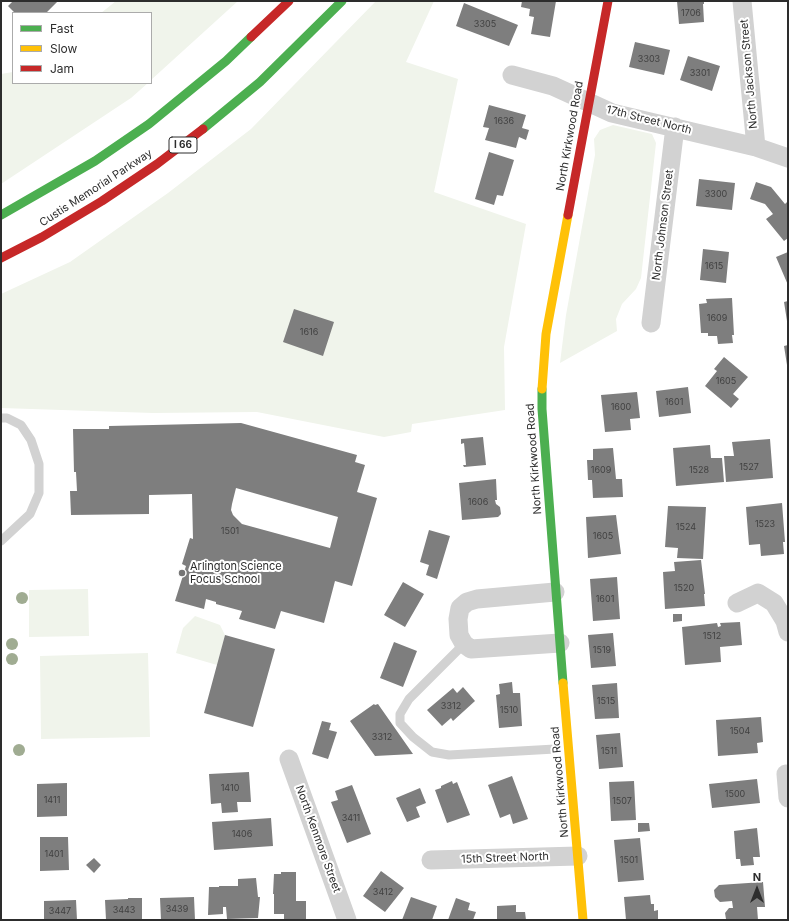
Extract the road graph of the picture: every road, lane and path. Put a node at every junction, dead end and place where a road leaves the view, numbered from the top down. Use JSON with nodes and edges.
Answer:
{"nodes":[{"id":1,"x":289,"y":1,"type":"edge"},
{"id":2,"x":342,"y":1,"type":"edge"},
{"id":3,"x":608,"y":1,"type":"edge"},
{"id":4,"x":742,"y":1,"type":"edge"},
{"id":5,"x":512,"y":75,"type":"dead end"},
{"id":6,"x":578,"y":99,"type":"junction"},
{"id":7,"x":675,"y":127,"type":"junction"},
{"id":8,"x":756,"y":147,"type":"junction"},
{"id":9,"x":788,"y":158,"type":"edge"},
{"id":10,"x":1,"y":216,"type":"edge"},
{"id":11,"x":1,"y":258,"type":"edge"},
{"id":12,"x":650,"y":323,"type":"dead end"},
{"id":13,"x":1,"y":418,"type":"edge"},
{"id":14,"x":1,"y":541,"type":"edge"},
{"id":15,"x":545,"y":593,"type":"junction"},
{"id":16,"x":737,"y":603,"type":"dead end"},
{"id":17,"x":788,"y":632,"type":"edge"},
{"id":18,"x":550,"y":643,"type":"junction"},
{"id":19,"x":464,"y":644,"type":"junction"},
{"id":20,"x":555,"y":749,"type":"dead end"},
{"id":21,"x":289,"y":759,"type":"dead end"},
{"id":22,"x":786,"y":774,"type":"dead end"},
{"id":23,"x":788,"y":798,"type":"edge"},
{"id":24,"x":568,"y":856,"type":"junction"},
{"id":25,"x":431,"y":860,"type":"dead end"},
{"id":26,"x":347,"y":920,"type":"edge"},
{"id":27,"x":583,"y":920,"type":"edge"}],
"edges":[{"from":1,"to":10,"type":"main road"},
{"from":2,"to":11,"type":"main road","name":"Custis Memorial Parkway","number":"I 66"},
{"from":3,"to":6,"type":"main road","name":"North Kirkwood Road"},
{"from":4,"to":8,"type":"street","name":"North Jackson Street"},
{"from":5,"to":6,"type":"street","name":"17th Street North"},
{"from":6,"to":7,"type":"street","name":"17th Street North"},
{"from":6,"to":15,"type":"main road","name":"North Kirkwood Road"},
{"from":7,"to":8,"type":"street","name":"17th Street North"},
{"from":7,"to":12,"type":"street","name":"North Johnson Street"},
{"from":8,"to":9,"type":"street","name":"17th Street North"},
{"from":13,"to":14,"type":"lane"},
{"from":15,"to":18,"type":"main road","name":"North Kirkwood Road"},
{"from":15,"to":19,"type":"street"},
{"from":16,"to":17,"type":"street"},
{"from":18,"to":19,"type":"street"},
{"from":18,"to":24,"type":"main road","name":"North Kirkwood Road"},
{"from":19,"to":20,"type":"lane"},
{"from":21,"to":26,"type":"street","name":"North Kenmore Street"},
{"from":22,"to":23,"type":"street"},
{"from":24,"to":25,"type":"street","name":"15th Street North"},
{"from":24,"to":27,"type":"main road","name":"North Kirkwood Road"}]}
